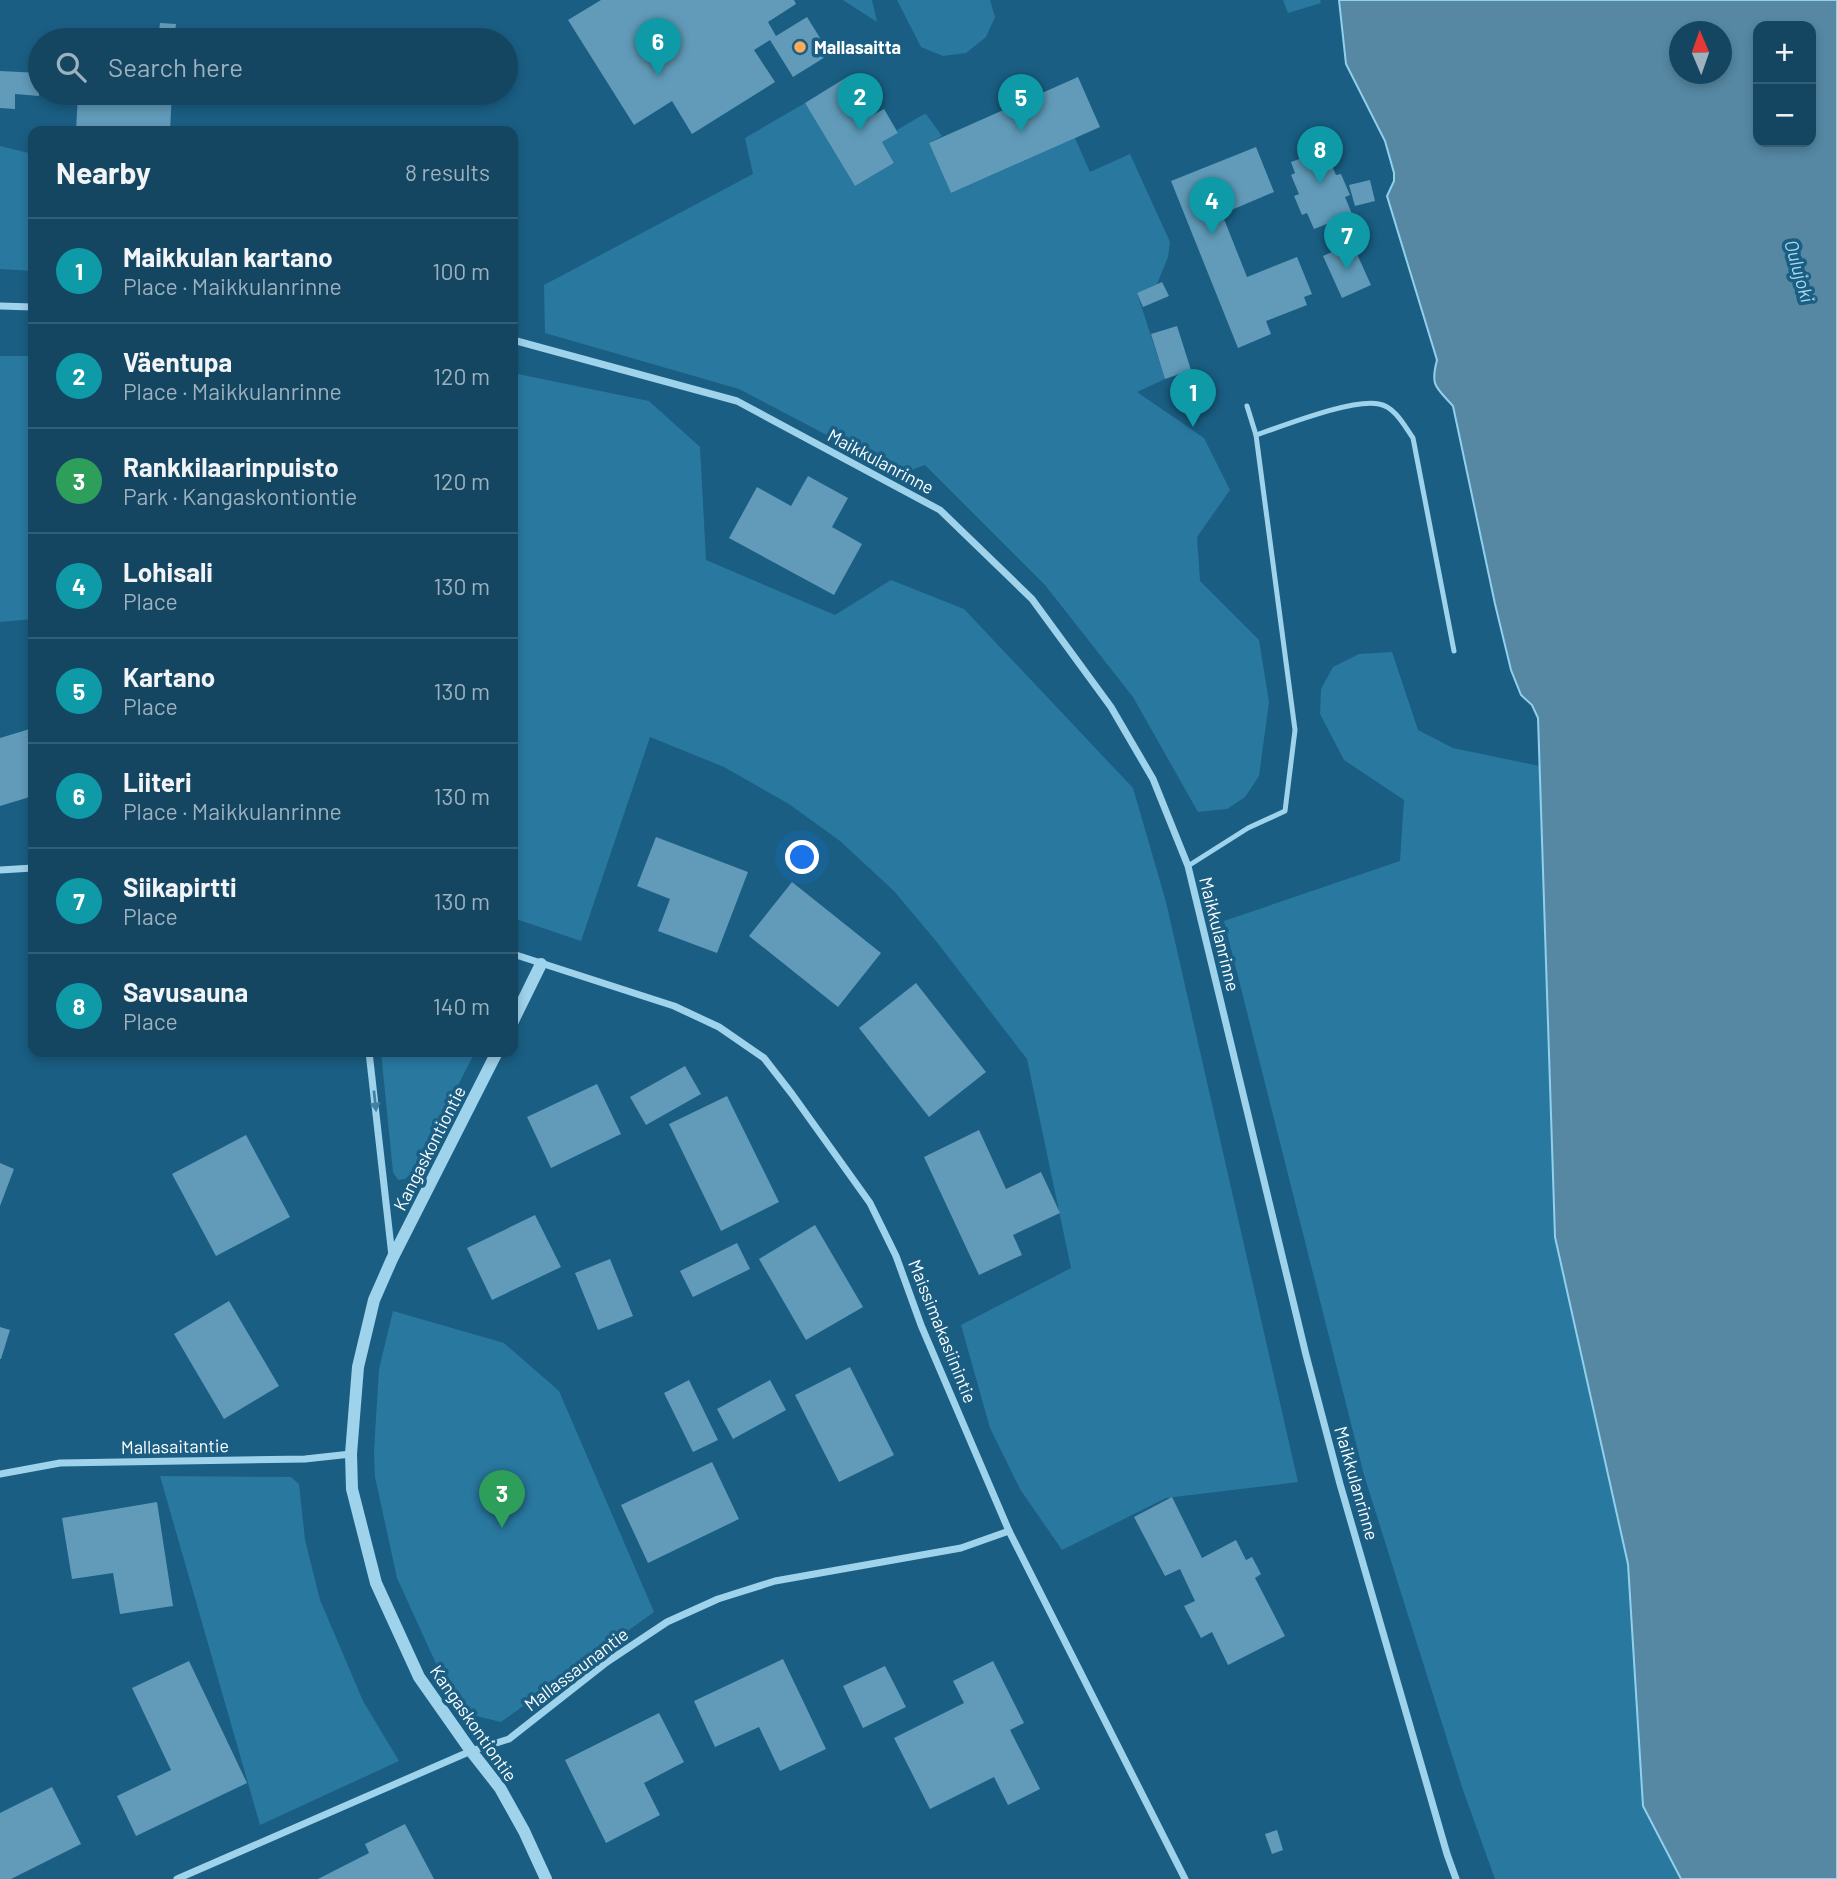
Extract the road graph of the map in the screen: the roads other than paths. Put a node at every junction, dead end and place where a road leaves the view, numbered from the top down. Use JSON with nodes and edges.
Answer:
{"nodes":[{"id":1,"x":0,"y":306,"type":"edge"},
{"id":2,"x":28,"y":307,"type":"edge"},
{"id":3,"x":518,"y":341,"type":"edge"},
{"id":4,"x":1247,"y":406,"type":"dead end"},
{"id":5,"x":1256,"y":435,"type":"junction"},
{"id":6,"x":1454,"y":651,"type":"dead end"},
{"id":7,"x":1188,"y":866,"type":"junction"},
{"id":8,"x":28,"y":868,"type":"edge"},
{"id":9,"x":0,"y":870,"type":"edge"},
{"id":10,"x":518,"y":956,"type":"edge"},
{"id":11,"x":541,"y":964,"type":"junction"},
{"id":12,"x":518,"y":1011,"type":"edge"},
{"id":13,"x":370,"y":1057,"type":"edge"},
{"id":14,"x":494,"y":1057,"type":"edge"},
{"id":15,"x":392,"y":1259,"type":"junction"},
{"id":16,"x":351,"y":1454,"type":"junction"},
{"id":17,"x":0,"y":1474,"type":"edge"},
{"id":18,"x":1009,"y":1531,"type":"junction"},
{"id":19,"x":471,"y":1751,"type":"junction"},
{"id":20,"x":177,"y":1879,"type":"edge"},
{"id":21,"x":546,"y":1879,"type":"edge"},
{"id":22,"x":1185,"y":1879,"type":"edge"},
{"id":23,"x":1456,"y":1879,"type":"edge"}],
"edges":[{"from":1,"to":2,"type":"street"},
{"from":3,"to":7,"type":"street","name":"Maikkulanrinne"},
{"from":4,"to":5,"type":"lane"},
{"from":5,"to":6,"type":"lane"},
{"from":5,"to":7,"type":"lane"},
{"from":7,"to":23,"type":"street","name":"Maikkulanrinne"},
{"from":8,"to":9,"type":"street"},
{"from":10,"to":11,"type":"street","name":"Maissimakasiinintie"},
{"from":11,"to":12,"type":"street"},
{"from":11,"to":18,"type":"street","name":"Maissimakasiinintie"},
{"from":13,"to":15,"type":"street","name":"Kangaskontiontie","one_way":true},
{"from":14,"to":15,"type":"street","name":"Kangaskontiontie"},
{"from":15,"to":16,"type":"street","name":"Kangaskontiontie"},
{"from":16,"to":17,"type":"street","name":"Mallasaitantie"},
{"from":16,"to":19,"type":"street","name":"Kangaskontiontie"},
{"from":18,"to":19,"type":"street","name":"Mallassaunantie"},
{"from":18,"to":22,"type":"street","name":"Maissimakasiinintie"},
{"from":19,"to":20,"type":"street","name":"Mallassaunantie"},
{"from":19,"to":21,"type":"street","name":"Kangaskontiontie"}]}
